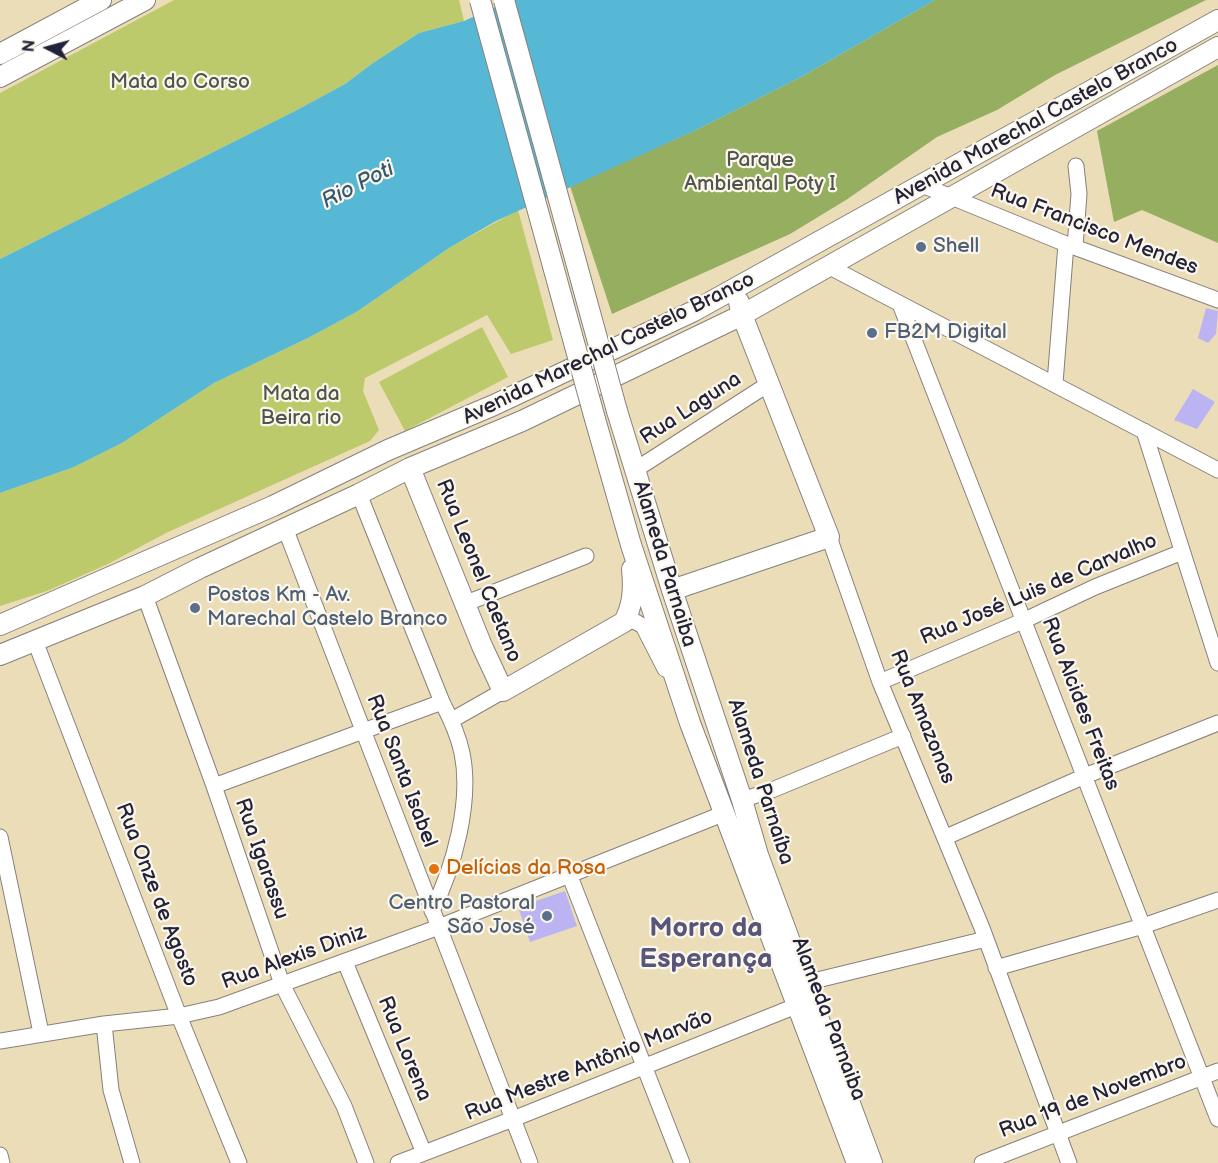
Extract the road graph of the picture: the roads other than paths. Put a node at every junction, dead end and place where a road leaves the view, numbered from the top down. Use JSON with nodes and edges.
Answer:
{"nodes":[{"id":1,"x":145,"y":0,"type":"edge"},
{"id":2,"x":480,"y":0,"type":"edge"},
{"id":3,"x":504,"y":0,"type":"edge"},
{"id":4,"x":91,"y":2,"type":"edge"},
{"id":5,"x":1218,"y":20,"type":"edge"},
{"id":6,"x":1218,"y":47,"type":"edge"},
{"id":7,"x":0,"y":54,"type":"edge"},
{"id":8,"x":0,"y":77,"type":"edge"},
{"id":9,"x":1076,"y":166,"type":"dead end"},
{"id":10,"x":922,"y":185,"type":"junction"},
{"id":11,"x":952,"y":198,"type":"junction"},
{"id":12,"x":1071,"y":246,"type":"junction"},
{"id":13,"x":828,"y":266,"type":"junction"},
{"id":14,"x":736,"y":288,"type":"junction"},
{"id":15,"x":1218,"y":300,"type":"edge"},
{"id":16,"x":900,"y":304,"type":"junction"},
{"id":17,"x":742,"y":315,"type":"junction"},
{"id":18,"x":770,"y":382,"type":"junction"},
{"id":19,"x":1055,"y":383,"type":"junction"},
{"id":20,"x":532,"y":387,"type":"junction"},
{"id":21,"x":542,"y":411,"type":"junction"},
{"id":22,"x":1144,"y":431,"type":"junction"},
{"id":23,"x":1172,"y":446,"type":"junction"},
{"id":24,"x":410,"y":468,"type":"junction"},
{"id":25,"x":635,"y":470,"type":"junction"},
{"id":26,"x":1218,"y":470,"type":"edge"},
{"id":27,"x":1159,"y":480,"type":"junction"},
{"id":28,"x":359,"y":494,"type":"junction"},
{"id":29,"x":285,"y":528,"type":"junction"},
{"id":30,"x":829,"y":537,"type":"junction"},
{"id":31,"x":191,"y":543,"type":"junction"},
{"id":32,"x":631,"y":545,"type":"junction"},
{"id":33,"x":1182,"y":552,"type":"junction"},
{"id":34,"x":586,"y":556,"type":"dead end"},
{"id":35,"x":200,"y":568,"type":"junction"},
{"id":36,"x":672,"y":590,"type":"junction"},
{"id":37,"x":145,"y":596,"type":"junction"},
{"id":38,"x":464,"y":604,"type":"junction"},
{"id":39,"x":1025,"y":620,"type":"junction"},
{"id":40,"x":624,"y":622,"type":"junction"},
{"id":41,"x":0,"y":625,"type":"edge"},
{"id":42,"x":35,"y":641,"type":"junction"},
{"id":43,"x":0,"y":655,"type":"edge"},
{"id":44,"x":1218,"y":663,"type":"edge"},
{"id":45,"x":880,"y":682,"type":"junction"},
{"id":46,"x":503,"y":691,"type":"junction"},
{"id":47,"x":442,"y":702,"type":"junction"},
{"id":48,"x":452,"y":720,"type":"junction"},
{"id":49,"x":690,"y":723,"type":"junction"},
{"id":50,"x":1218,"y":723,"type":"edge"},
{"id":51,"x":362,"y":732,"type":"junction"},
{"id":52,"x":903,"y":736,"type":"junction"},
{"id":53,"x":1085,"y":776,"type":"junction"},
{"id":54,"x":214,"y":786,"type":"junction"},
{"id":55,"x":742,"y":801,"type":"junction"},
{"id":56,"x":724,"y":813,"type":"junction"},
{"id":57,"x":0,"y":837,"type":"edge"},
{"id":58,"x":946,"y":837,"type":"junction"},
{"id":59,"x":569,"y":874,"type":"junction"},
{"id":60,"x":1218,"y":900,"type":"edge"},
{"id":61,"x":7,"y":911,"type":"edge"},
{"id":62,"x":432,"y":911,"type":"junction"},
{"id":63,"x":1143,"y":926,"type":"junction"},
{"id":64,"x":439,"y":927,"type":"junction"},
{"id":65,"x":986,"y":939,"type":"junction"},
{"id":66,"x":345,"y":962,"type":"junction"},
{"id":67,"x":996,"y":968,"type":"junction"},
{"id":68,"x":805,"y":983,"type":"junction"},
{"id":69,"x":282,"y":984,"type":"junction"},
{"id":70,"x":796,"y":1006,"type":"junction"},
{"id":71,"x":180,"y":1016,"type":"junction"},
{"id":72,"x":104,"y":1024,"type":"junction"},
{"id":73,"x":41,"y":1033,"type":"junction"},
{"id":74,"x":0,"y":1041,"type":"edge"},
{"id":75,"x":645,"y":1067,"type":"junction"},
{"id":76,"x":1218,"y":1071,"type":"edge"},
{"id":77,"x":1202,"y":1077,"type":"junction"},
{"id":78,"x":513,"y":1119,"type":"junction"},
{"id":79,"x":1218,"y":1119,"type":"edge"},
{"id":80,"x":1058,"y":1134,"type":"junction"},
{"id":81,"x":424,"y":1153,"type":"junction"},
{"id":82,"x":0,"y":1155,"type":"edge"},
{"id":83,"x":2,"y":1163,"type":"edge"},
{"id":84,"x":132,"y":1163,"type":"edge"},
{"id":85,"x":239,"y":1163,"type":"edge"},
{"id":86,"x":366,"y":1163,"type":"edge"},
{"id":87,"x":398,"y":1163,"type":"edge"},
{"id":88,"x":530,"y":1163,"type":"edge"},
{"id":89,"x":682,"y":1163,"type":"edge"},
{"id":90,"x":857,"y":1163,"type":"edge"},
{"id":91,"x":872,"y":1163,"type":"edge"},
{"id":92,"x":982,"y":1163,"type":"edge"},
{"id":93,"x":1069,"y":1163,"type":"edge"}],
"edges":[{"from":1,"to":8,"type":"main road"},
{"from":2,"to":32,"type":"main road","name":"Alameda Parnaiba","bridge":true},
{"from":3,"to":25,"type":"main road","name":"Alameda Parnaíba","bridge":true},
{"from":4,"to":7,"type":"main road"},
{"from":5,"to":10,"type":"main road","name":"Avenida Marechal Castelo Branco"},
{"from":6,"to":11,"type":"main road","name":"Avenida Marechal Castelo Branco"},
{"from":9,"to":12,"type":"street"},
{"from":10,"to":11,"type":"street","name":"Rua Francisco Mendes"},
{"from":10,"to":14,"type":"main road","name":"Avenida Marechal Castelo Branco"},
{"from":11,"to":12,"type":"street","name":"Rua Francisco Mendes"},
{"from":11,"to":13,"type":"main road","name":"Avenida Marechal Castelo Branco"},
{"from":12,"to":15,"type":"street","name":"Rua Francisco Mendes"},
{"from":12,"to":19,"type":"street"},
{"from":13,"to":16,"type":"street"},
{"from":13,"to":17,"type":"main road","name":"Avenida Marechal Castelo Branco"},
{"from":14,"to":17,"type":"main road","name":"Rua Amazonas"},
{"from":14,"to":20,"type":"main road","name":"Avenida Marechal Castelo Branco"},
{"from":16,"to":19,"type":"street"},
{"from":16,"to":39,"type":"street","name":"Rua Alcides Freitas"},
{"from":17,"to":18,"type":"main road","name":"Rua Amazonas"},
{"from":17,"to":21,"type":"main road","name":"Avenida Marechal Castelo Branco"},
{"from":18,"to":25,"type":"street","name":"Rua Laguna"},
{"from":18,"to":30,"type":"main road","name":"Rua Amazonas"},
{"from":19,"to":22,"type":"street"},
{"from":20,"to":21,"type":"main road"},
{"from":20,"to":31,"type":"main road","name":"Avenida Marechal Castelo Branco"},
{"from":21,"to":24,"type":"main road","name":"Avenida Marechal Castelo Branco"},
{"from":22,"to":23,"type":"street"},
{"from":22,"to":27,"type":"street"},
{"from":23,"to":26,"type":"street"},
{"from":23,"to":27,"type":"street"},
{"from":24,"to":28,"type":"main road","name":"Avenida Marechal Castelo Branco"},
{"from":24,"to":38,"type":"main road","name":"Rua Leonel Caetano"},
{"from":25,"to":36,"type":"main road","name":"Alameda Parnaíba"},
{"from":27,"to":33,"type":"street"},
{"from":28,"to":29,"type":"main road","name":"Avenida Marechal Castelo Branco"},
{"from":28,"to":47,"type":"street"},
{"from":29,"to":35,"type":"main road","name":"Avenida Marechal Castelo Branco"},
{"from":29,"to":51,"type":"street","name":"Rua Santa Isabel"},
{"from":30,"to":36,"type":"main road"},
{"from":30,"to":45,"type":"street","name":"Rua Amazonas"},
{"from":31,"to":35,"type":"main road"},
{"from":31,"to":41,"type":"main road","name":"Avenida Marechal Castelo Branco"},
{"from":32,"to":40,"type":"main road"},
{"from":32,"to":49,"type":"main road","name":"Alameda Parnaiba"},
{"from":33,"to":39,"type":"street","name":"Rua José Luis de Carvalho"},
{"from":33,"to":44,"type":"street"},
{"from":34,"to":38,"type":"street"},
{"from":35,"to":37,"type":"main road","name":"Avenida Marechal Castelo Branco"},
{"from":36,"to":55,"type":"main road","name":"Alameda Parnaíba"},
{"from":37,"to":42,"type":"main road","name":"Avenida Marechal Castelo Branco"},
{"from":37,"to":54,"type":"street","name":"Rua Igarassu"},
{"from":38,"to":46,"type":"main road","name":"Rua Leonel Caetano"},
{"from":39,"to":45,"type":"street","name":"Rua José Luis de Carvalho"},
{"from":39,"to":53,"type":"street","name":"Rua Alcides Freitas"},
{"from":40,"to":46,"type":"main road"},
{"from":40,"to":49,"type":"street","name":"Alameda Parnaiba"},
{"from":42,"to":43,"type":"main road","name":"Avenida Marechal Castelo Branco"},
{"from":42,"to":71,"type":"street","name":"Rua Onze de Agosto"},
{"from":45,"to":52,"type":"street","name":"Rua Amazonas"},
{"from":46,"to":48,"type":"street"},
{"from":47,"to":48,"type":"street"},
{"from":47,"to":51,"type":"street"},
{"from":48,"to":62,"type":"street"},
{"from":49,"to":56,"type":"main road","name":"Alameda Parnaiba"},
{"from":50,"to":53,"type":"street"},
{"from":51,"to":54,"type":"street"},
{"from":51,"to":62,"type":"street","name":"Rua Santa Isabel"},
{"from":52,"to":55,"type":"street"},
{"from":52,"to":58,"type":"street","name":"Rua Amazonas"},
{"from":53,"to":58,"type":"street"},
{"from":53,"to":63,"type":"street","name":"Rua Alcides Freitas"},
{"from":54,"to":69,"type":"street","name":"Rua Igarassu"},
{"from":55,"to":68,"type":"main road","name":"Alameda Parnaíba"},
{"from":56,"to":59,"type":"street","name":"Rua Alexis Diniz"},
{"from":56,"to":70,"type":"main road","name":"Alameda Parnaiba"},
{"from":57,"to":61,"type":"street"},
{"from":58,"to":65,"type":"street","name":"Rua Amazonas"},
{"from":59,"to":64,"type":"street","name":"Rua Alexis Diniz"},
{"from":59,"to":75,"type":"street"},
{"from":60,"to":63,"type":"street"},
{"from":61,"to":73,"type":"street"},
{"from":62,"to":64,"type":"street","name":"Rua Santa Isabel"},
{"from":63,"to":67,"type":"street"},
{"from":63,"to":77,"type":"street","name":"Rua Alcides Freitas"},
{"from":64,"to":66,"type":"street","name":"Rua Alexis Diniz"},
{"from":64,"to":78,"type":"street","name":"Rua Santa Isabel"},
{"from":65,"to":67,"type":"street","name":"Rua Amazonas"},
{"from":65,"to":68,"type":"street"},
{"from":66,"to":69,"type":"street","name":"Rua Alexis Diniz"},
{"from":66,"to":81,"type":"street","name":"Rua Lorena"},
{"from":67,"to":80,"type":"street","name":"Rua Amazonas"},
{"from":68,"to":91,"type":"main road","name":"Alameda Parnaíba"},
{"from":69,"to":71,"type":"street","name":"Rua Alexis Diniz"},
{"from":69,"to":86,"type":"street","name":"Rua Igarassu"},
{"from":70,"to":75,"type":"street","name":"Rua Mestre Antônio Marvão"},
{"from":70,"to":90,"type":"main road","name":"Alameda Parnaiba"},
{"from":71,"to":72,"type":"street","name":"Rua Alexis Diniz"},
{"from":71,"to":85,"type":"street","name":"Rua Onze de Agosto"},
{"from":72,"to":73,"type":"street","name":"Rua Alexis Diniz"},
{"from":72,"to":84,"type":"street"},
{"from":73,"to":74,"type":"street","name":"Rua Alexis Diniz"},
{"from":75,"to":78,"type":"street","name":"Rua Mestre Antônio Marvão"},
{"from":75,"to":89,"type":"street"},
{"from":76,"to":77,"type":"street","name":"Rua 19 de Novembro"},
{"from":77,"to":79,"type":"street","name":"Rua Alcides Freitas"},
{"from":77,"to":80,"type":"street","name":"Rua 19 de Novembro"},
{"from":78,"to":81,"type":"street","name":"Rua Mestre Antônio Marvão"},
{"from":78,"to":88,"type":"street","name":"Rua Santa Isabel"},
{"from":80,"to":92,"type":"street","name":"Rua 19 de Novembro"},
{"from":80,"to":93,"type":"street","name":"Rua Amazonas"},
{"from":81,"to":87,"type":"street","name":"Rua Mestre Antônio Marvão"},
{"from":82,"to":83,"type":"street"}]}
